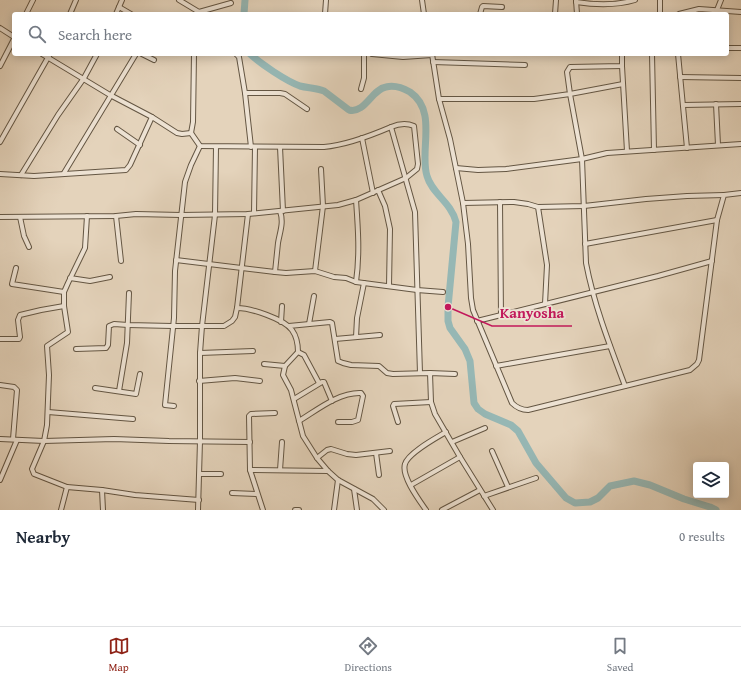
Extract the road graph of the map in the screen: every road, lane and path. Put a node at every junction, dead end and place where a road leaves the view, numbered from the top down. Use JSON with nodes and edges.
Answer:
{"nodes":[{"id":1,"x":33,"y":0,"type":"edge"},
{"id":2,"x":76,"y":0,"type":"edge"},
{"id":3,"x":122,"y":0,"type":"edge"},
{"id":4,"x":178,"y":0,"type":"edge"},
{"id":5,"x":326,"y":0,"type":"edge"},
{"id":6,"x":422,"y":0,"type":"edge"},
{"id":7,"x":556,"y":0,"type":"edge"},
{"id":8,"x":635,"y":0,"type":"edge"},
{"id":9,"x":660,"y":0,"type":"edge"},
{"id":10,"x":721,"y":0,"type":"edge"},
{"id":11,"x":576,"y":1,"type":"edge"},
{"id":12,"x":231,"y":3,"type":"dead end"},
{"id":13,"x":119,"y":7,"type":"junction"},
{"id":14,"x":502,"y":7,"type":"dead end"},
{"id":15,"x":717,"y":10,"type":"junction"},
{"id":16,"x":27,"y":12,"type":"edge"},
{"id":17,"x":71,"y":12,"type":"edge"},
{"id":18,"x":117,"y":12,"type":"edge"},
{"id":19,"x":128,"y":12,"type":"edge"},
{"id":20,"x":197,"y":12,"type":"edge"},
{"id":21,"x":202,"y":12,"type":"edge"},
{"id":22,"x":325,"y":12,"type":"edge"},
{"id":23,"x":424,"y":12,"type":"edge"},
{"id":24,"x":481,"y":12,"type":"edge"},
{"id":25,"x":555,"y":12,"type":"edge"},
{"id":26,"x":577,"y":12,"type":"edge"},
{"id":27,"x":660,"y":12,"type":"edge"},
{"id":28,"x":689,"y":12,"type":"edge"},
{"id":29,"x":741,"y":12,"type":"edge"},
{"id":30,"x":0,"y":28,"type":"edge"},
{"id":31,"x":12,"y":37,"type":"edge"},
{"id":32,"x":12,"y":42,"type":"edge"},
{"id":33,"x":729,"y":48,"type":"edge"},
{"id":34,"x":741,"y":48,"type":"edge"},
{"id":35,"x":49,"y":56,"type":"edge"},
{"id":36,"x":96,"y":56,"type":"edge"},
{"id":37,"x":135,"y":56,"type":"edge"},
{"id":38,"x":146,"y":56,"type":"edge"},
{"id":39,"x":194,"y":56,"type":"edge"},
{"id":40,"x":238,"y":56,"type":"edge"},
{"id":41,"x":364,"y":56,"type":"edge"},
{"id":42,"x":432,"y":56,"type":"edge"},
{"id":43,"x":622,"y":56,"type":"edge"},
{"id":44,"x":652,"y":56,"type":"edge"},
{"id":45,"x":678,"y":56,"type":"edge"},
{"id":46,"x":154,"y":60,"type":"dead end"},
{"id":47,"x":433,"y":62,"type":"junction"},
{"id":48,"x":525,"y":65,"type":"dead end"},
{"id":49,"x":0,"y":66,"type":"edge"},
{"id":50,"x":622,"y":66,"type":"junction"},
{"id":51,"x":680,"y":77,"type":"junction"},
{"id":52,"x":84,"y":78,"type":"junction"},
{"id":53,"x":741,"y":78,"type":"edge"},
{"id":54,"x":623,"y":84,"type":"junction"},
{"id":55,"x":361,"y":88,"type":"dead end"},
{"id":56,"x":245,"y":93,"type":"junction"},
{"id":57,"x":110,"y":94,"type":"junction"},
{"id":58,"x":570,"y":94,"type":"junction"},
{"id":59,"x":439,"y":99,"type":"junction"},
{"id":60,"x":716,"y":104,"type":"junction"},
{"id":61,"x":741,"y":104,"type":"edge"},
{"id":62,"x":683,"y":105,"type":"junction"},
{"id":63,"x":307,"y":109,"type":"dead end"},
{"id":64,"x":152,"y":117,"type":"junction"},
{"id":65,"x":391,"y":127,"type":"junction"},
{"id":66,"x":117,"y":129,"type":"dead end"},
{"id":67,"x":191,"y":132,"type":"junction"},
{"id":68,"x":362,"y":138,"type":"junction"},
{"id":69,"x":0,"y":142,"type":"edge"},
{"id":70,"x":741,"y":144,"type":"edge"},
{"id":71,"x":140,"y":145,"type":"junction"},
{"id":72,"x":718,"y":145,"type":"junction"},
{"id":73,"x":200,"y":146,"type":"junction"},
{"id":74,"x":216,"y":147,"type":"junction"},
{"id":75,"x":253,"y":147,"type":"junction"},
{"id":76,"x":280,"y":147,"type":"junction"},
{"id":77,"x":687,"y":148,"type":"junction"},
{"id":78,"x":654,"y":150,"type":"junction"},
{"id":79,"x":627,"y":151,"type":"junction"},
{"id":80,"x":582,"y":158,"type":"junction"},
{"id":81,"x":456,"y":168,"type":"junction"},
{"id":82,"x":321,"y":169,"type":"dead end"},
{"id":83,"x":64,"y":173,"type":"junction"},
{"id":84,"x":0,"y":174,"type":"edge"},
{"id":85,"x":21,"y":175,"type":"junction"},
{"id":86,"x":406,"y":178,"type":"junction"},
{"id":87,"x":378,"y":190,"type":"junction"},
{"id":88,"x":373,"y":193,"type":"junction"},
{"id":89,"x":741,"y":193,"type":"edge"},
{"id":90,"x":724,"y":195,"type":"junction"},
{"id":91,"x":356,"y":200,"type":"junction"},
{"id":92,"x":500,"y":202,"type":"junction"},
{"id":93,"x":463,"y":203,"type":"junction"},
{"id":94,"x":323,"y":206,"type":"junction"},
{"id":95,"x":584,"y":206,"type":"junction"},
{"id":96,"x":538,"y":207,"type":"junction"},
{"id":97,"x":282,"y":211,"type":"junction"},
{"id":98,"x":254,"y":213,"type":"junction"},
{"id":99,"x":248,"y":214,"type":"junction"},
{"id":100,"x":182,"y":215,"type":"junction"},
{"id":101,"x":214,"y":215,"type":"junction"},
{"id":102,"x":87,"y":216,"type":"junction"},
{"id":103,"x":116,"y":216,"type":"junction"},
{"id":104,"x":20,"y":217,"type":"junction"},
{"id":105,"x":0,"y":218,"type":"edge"},
{"id":106,"x":717,"y":220,"type":"junction"},
{"id":107,"x":585,"y":244,"type":"junction"},
{"id":108,"x":29,"y":247,"type":"dead end"},
{"id":109,"x":176,"y":260,"type":"junction"},
{"id":110,"x":712,"y":260,"type":"junction"},
{"id":111,"x":121,"y":261,"type":"dead end"},
{"id":112,"x":209,"y":264,"type":"junction"},
{"id":113,"x":16,"y":268,"type":"dead end"},
{"id":114,"x":242,"y":268,"type":"junction"},
{"id":115,"x":315,"y":271,"type":"junction"},
{"id":116,"x":275,"y":272,"type":"junction"},
{"id":117,"x":110,"y":277,"type":"dead end"},
{"id":118,"x":70,"y":278,"type":"junction"},
{"id":119,"x":356,"y":282,"type":"junction"},
{"id":120,"x":364,"y":283,"type":"junction"},
{"id":121,"x":389,"y":286,"type":"junction"},
{"id":122,"x":417,"y":290,"type":"junction"},
{"id":123,"x":64,"y":292,"type":"junction"},
{"id":124,"x":442,"y":292,"type":"dead end"},
{"id":125,"x":593,"y":292,"type":"junction"},
{"id":126,"x":129,"y":293,"type":"dead end"},
{"id":127,"x":314,"y":296,"type":"dead end"},
{"id":128,"x":545,"y":304,"type":"junction"},
{"id":129,"x":64,"y":306,"type":"junction"},
{"id":130,"x":282,"y":306,"type":"dead end"},
{"id":131,"x":237,"y":308,"type":"junction"},
{"id":132,"x":501,"y":316,"type":"junction"},
{"id":133,"x":478,"y":321,"type":"junction"},
{"id":134,"x":281,"y":322,"type":"junction"},
{"id":135,"x":309,"y":324,"type":"junction"},
{"id":136,"x":128,"y":325,"type":"junction"},
{"id":137,"x":172,"y":326,"type":"junction"},
{"id":138,"x":202,"y":326,"type":"junction"},
{"id":139,"x":288,"y":326,"type":"junction"},
{"id":140,"x":380,"y":336,"type":"dead end"},
{"id":141,"x":356,"y":337,"type":"junction"},
{"id":142,"x":0,"y":339,"type":"edge"},
{"id":143,"x":335,"y":339,"type":"junction"},
{"id":144,"x":610,"y":346,"type":"junction"},
{"id":145,"x":76,"y":349,"type":"dead end"},
{"id":146,"x":253,"y":351,"type":"dead end"},
{"id":147,"x":298,"y":352,"type":"junction"},
{"id":148,"x":200,"y":353,"type":"junction"},
{"id":149,"x":264,"y":364,"type":"dead end"},
{"id":150,"x":285,"y":366,"type":"junction"},
{"id":151,"x":496,"y":366,"type":"junction"},
{"id":152,"x":420,"y":373,"type":"junction"},
{"id":153,"x":430,"y":373,"type":"junction"},
{"id":154,"x":140,"y":374,"type":"dead end"},
{"id":155,"x":455,"y":374,"type":"dead end"},
{"id":156,"x":199,"y":381,"type":"junction"},
{"id":157,"x":260,"y":381,"type":"dead end"},
{"id":158,"x":319,"y":383,"type":"junction"},
{"id":159,"x":0,"y":385,"type":"edge"},
{"id":160,"x":624,"y":386,"type":"junction"},
{"id":161,"x":95,"y":388,"type":"dead end"},
{"id":162,"x":119,"y":391,"type":"junction"},
{"id":163,"x":294,"y":399,"type":"junction"},
{"id":164,"x":332,"y":401,"type":"junction"},
{"id":165,"x":431,"y":402,"type":"junction"},
{"id":166,"x":174,"y":406,"type":"dead end"},
{"id":167,"x":48,"y":412,"type":"junction"},
{"id":168,"x":275,"y":413,"type":"dead end"},
{"id":169,"x":133,"y":419,"type":"dead end"},
{"id":170,"x":299,"y":421,"type":"junction"},
{"id":171,"x":338,"y":422,"type":"dead end"},
{"id":172,"x":398,"y":422,"type":"dead end"},
{"id":173,"x":485,"y":428,"type":"dead end"},
{"id":174,"x":446,"y":432,"type":"junction"},
{"id":175,"x":0,"y":439,"type":"edge"},
{"id":176,"x":15,"y":439,"type":"junction"},
{"id":177,"x":44,"y":441,"type":"junction"},
{"id":178,"x":200,"y":441,"type":"junction"},
{"id":179,"x":250,"y":442,"type":"junction"},
{"id":180,"x":282,"y":442,"type":"dead end"},
{"id":181,"x":452,"y":442,"type":"junction"},
{"id":182,"x":390,"y":451,"type":"dead end"},
{"id":183,"x":492,"y":451,"type":"dead end"},
{"id":184,"x":376,"y":453,"type":"junction"},
{"id":185,"x":460,"y":457,"type":"junction"},
{"id":186,"x":317,"y":458,"type":"junction"},
{"id":187,"x":250,"y":470,"type":"junction"},
{"id":188,"x":280,"y":470,"type":"junction"},
{"id":189,"x":328,"y":471,"type":"junction"},
{"id":190,"x":200,"y":474,"type":"junction"},
{"id":191,"x":221,"y":474,"type":"dead end"},
{"id":192,"x":379,"y":475,"type":"dead end"},
{"id":193,"x":536,"y":478,"type":"dead end"},
{"id":194,"x":0,"y":480,"type":"edge"},
{"id":195,"x":338,"y":480,"type":"junction"},
{"id":196,"x":411,"y":485,"type":"junction"},
{"id":197,"x":67,"y":487,"type":"junction"},
{"id":198,"x":508,"y":487,"type":"junction"},
{"id":199,"x":354,"y":489,"type":"junction"},
{"id":200,"x":102,"y":490,"type":"junction"},
{"id":201,"x":480,"y":490,"type":"junction"},
{"id":202,"x":232,"y":493,"type":"dead end"},
{"id":203,"x":257,"y":494,"type":"junction"},
{"id":204,"x":484,"y":496,"type":"junction"},
{"id":205,"x":199,"y":500,"type":"junction"},
{"id":206,"x":61,"y":510,"type":"edge"},
{"id":207,"x":103,"y":510,"type":"edge"},
{"id":208,"x":198,"y":510,"type":"edge"},
{"id":209,"x":263,"y":510,"type":"edge"},
{"id":210,"x":295,"y":510,"type":"edge"},
{"id":211,"x":299,"y":510,"type":"edge"},
{"id":212,"x":334,"y":510,"type":"edge"},
{"id":213,"x":357,"y":510,"type":"edge"},
{"id":214,"x":384,"y":510,"type":"edge"},
{"id":215,"x":426,"y":510,"type":"edge"},
{"id":216,"x":442,"y":510,"type":"edge"},
{"id":217,"x":493,"y":510,"type":"edge"}],
"edges":[{"from":1,"to":16,"type":"street"},
{"from":2,"to":17,"type":"street"},
{"from":3,"to":13,"type":"street"},
{"from":4,"to":20,"type":"street"},
{"from":5,"to":22,"type":"street"},
{"from":6,"to":23,"type":"street"},
{"from":7,"to":25,"type":"street"},
{"from":8,"to":11,"type":"street"},
{"from":9,"to":27,"type":"street"},
{"from":10,"to":15,"type":"street"},
{"from":11,"to":26,"type":"street"},
{"from":12,"to":21,"type":"street"},
{"from":13,"to":18,"type":"street"},
{"from":13,"to":19,"type":"street"},
{"from":14,"to":24,"type":"street"},
{"from":15,"to":28,"type":"street"},
{"from":15,"to":29,"type":"street"},
{"from":30,"to":31,"type":"street"},
{"from":32,"to":49,"type":"street"},
{"from":33,"to":34,"type":"street"},
{"from":35,"to":52,"type":"street"},
{"from":35,"to":69,"type":"street"},
{"from":36,"to":52,"type":"street"},
{"from":37,"to":57,"type":"street"},
{"from":38,"to":46,"type":"street"},
{"from":39,"to":67,"type":"street"},
{"from":40,"to":56,"type":"street"},
{"from":41,"to":55,"type":"street"},
{"from":42,"to":47,"type":"street"},
{"from":43,"to":50,"type":"street"},
{"from":44,"to":78,"type":"street"},
{"from":45,"to":51,"type":"street"},
{"from":47,"to":48,"type":"street"},
{"from":47,"to":59,"type":"street"},
{"from":50,"to":54,"type":"street"},
{"from":50,"to":58,"type":"street"},
{"from":51,"to":53,"type":"street"},
{"from":51,"to":62,"type":"street"},
{"from":52,"to":57,"type":"street"},
{"from":52,"to":85,"type":"street"},
{"from":54,"to":58,"type":"street"},
{"from":54,"to":79,"type":"street"},
{"from":56,"to":63,"type":"street"},
{"from":56,"to":75,"type":"street"},
{"from":57,"to":64,"type":"street"},
{"from":57,"to":83,"type":"street"},
{"from":58,"to":59,"type":"street"},
{"from":58,"to":80,"type":"street"},
{"from":59,"to":81,"type":"street"},
{"from":60,"to":61,"type":"street"},
{"from":60,"to":62,"type":"street"},
{"from":60,"to":72,"type":"street"},
{"from":62,"to":77,"type":"street"},
{"from":64,"to":67,"type":"street"},
{"from":64,"to":71,"type":"street"},
{"from":65,"to":68,"type":"street"},
{"from":65,"to":86,"type":"street"},
{"from":65,"to":86,"type":"street"},
{"from":66,"to":71,"type":"street"},
{"from":67,"to":73,"type":"street"},
{"from":68,"to":76,"type":"street"},
{"from":68,"to":88,"type":"street"},
{"from":70,"to":72,"type":"street"},
{"from":71,"to":83,"type":"street"},
{"from":72,"to":77,"type":"street"},
{"from":73,"to":74,"type":"street"},
{"from":73,"to":100,"type":"street"},
{"from":74,"to":75,"type":"street"},
{"from":74,"to":101,"type":"street"},
{"from":75,"to":76,"type":"street"},
{"from":75,"to":98,"type":"street"},
{"from":76,"to":97,"type":"street"},
{"from":77,"to":78,"type":"street"},
{"from":78,"to":79,"type":"street"},
{"from":79,"to":80,"type":"street"},
{"from":80,"to":81,"type":"street"},
{"from":80,"to":95,"type":"street"},
{"from":81,"to":93,"type":"street"},
{"from":82,"to":94,"type":"street"},
{"from":83,"to":85,"type":"street"},
{"from":84,"to":85,"type":"street"},
{"from":86,"to":87,"type":"street"},
{"from":86,"to":122,"type":"street"},
{"from":87,"to":88,"type":"street"},
{"from":87,"to":121,"type":"street"},
{"from":88,"to":91,"type":"street"},
{"from":89,"to":90,"type":"street"},
{"from":90,"to":95,"type":"street"},
{"from":90,"to":106,"type":"street"},
{"from":91,"to":94,"type":"street"},
{"from":91,"to":119,"type":"street"},
{"from":92,"to":93,"type":"street"},
{"from":92,"to":96,"type":"street"},
{"from":92,"to":132,"type":"street"},
{"from":93,"to":133,"type":"street"},
{"from":94,"to":97,"type":"street"},
{"from":94,"to":115,"type":"street"},
{"from":95,"to":96,"type":"street"},
{"from":95,"to":107,"type":"street"},
{"from":96,"to":128,"type":"street"},
{"from":97,"to":98,"type":"street"},
{"from":97,"to":116,"type":"street"},
{"from":98,"to":99,"type":"street"},
{"from":99,"to":101,"type":"street"},
{"from":99,"to":114,"type":"street"},
{"from":100,"to":101,"type":"street"},
{"from":100,"to":103,"type":"street"},
{"from":100,"to":109,"type":"street"},
{"from":101,"to":112,"type":"street"},
{"from":102,"to":103,"type":"street"},
{"from":102,"to":104,"type":"street"},
{"from":102,"to":118,"type":"street"},
{"from":103,"to":111,"type":"street"},
{"from":104,"to":105,"type":"street"},
{"from":104,"to":108,"type":"street"},
{"from":106,"to":107,"type":"street"},
{"from":106,"to":110,"type":"street"},
{"from":107,"to":125,"type":"street"},
{"from":109,"to":112,"type":"street"},
{"from":109,"to":137,"type":"street"},
{"from":110,"to":125,"type":"street"},
{"from":110,"to":160,"type":"street"},
{"from":112,"to":114,"type":"street"},
{"from":112,"to":138,"type":"street"},
{"from":113,"to":123,"type":"street"},
{"from":114,"to":116,"type":"street"},
{"from":114,"to":131,"type":"street"},
{"from":115,"to":116,"type":"street"},
{"from":115,"to":119,"type":"street"},
{"from":117,"to":118,"type":"street"},
{"from":118,"to":123,"type":"street"},
{"from":119,"to":120,"type":"street"},
{"from":120,"to":121,"type":"street"},
{"from":120,"to":141,"type":"street"},
{"from":121,"to":122,"type":"street"},
{"from":122,"to":124,"type":"street"},
{"from":122,"to":152,"type":"street"},
{"from":123,"to":129,"type":"street"},
{"from":125,"to":128,"type":"street"},
{"from":125,"to":144,"type":"street"},
{"from":126,"to":136,"type":"street"},
{"from":127,"to":135,"type":"street"},
{"from":128,"to":132,"type":"street"},
{"from":129,"to":142,"type":"street"},
{"from":129,"to":167,"type":"street"},
{"from":130,"to":134,"type":"street"},
{"from":131,"to":134,"type":"street"},
{"from":131,"to":138,"type":"street"},
{"from":132,"to":133,"type":"street"},
{"from":133,"to":151,"type":"street"},
{"from":134,"to":139,"type":"street"},
{"from":135,"to":139,"type":"street"},
{"from":135,"to":143,"type":"street"},
{"from":136,"to":137,"type":"street"},
{"from":136,"to":145,"type":"street"},
{"from":136,"to":162,"type":"street"},
{"from":137,"to":138,"type":"street"},
{"from":137,"to":166,"type":"street"},
{"from":138,"to":148,"type":"street"},
{"from":139,"to":147,"type":"street"},
{"from":140,"to":141,"type":"street"},
{"from":141,"to":143,"type":"street"},
{"from":143,"to":152,"type":"street"},
{"from":144,"to":151,"type":"street"},
{"from":144,"to":160,"type":"street"},
{"from":146,"to":148,"type":"street"},
{"from":147,"to":150,"type":"street"},
{"from":147,"to":158,"type":"street"},
{"from":148,"to":156,"type":"street"},
{"from":149,"to":150,"type":"street"},
{"from":150,"to":163,"type":"street"},
{"from":151,"to":160,"type":"street"},
{"from":152,"to":153,"type":"street"},
{"from":153,"to":155,"type":"street"},
{"from":153,"to":165,"type":"street"},
{"from":154,"to":162,"type":"street"},
{"from":156,"to":157,"type":"street"},
{"from":156,"to":178,"type":"street"},
{"from":158,"to":163,"type":"street"},
{"from":158,"to":164,"type":"street"},
{"from":159,"to":176,"type":"street"},
{"from":161,"to":162,"type":"street"},
{"from":163,"to":170,"type":"street"},
{"from":164,"to":170,"type":"street"},
{"from":164,"to":171,"type":"street"},
{"from":165,"to":172,"type":"street"},
{"from":165,"to":174,"type":"street"},
{"from":167,"to":169,"type":"street"},
{"from":167,"to":177,"type":"street"},
{"from":168,"to":179,"type":"street"},
{"from":170,"to":186,"type":"street"},
{"from":173,"to":181,"type":"street"},
{"from":174,"to":181,"type":"street"},
{"from":174,"to":196,"type":"street"},
{"from":175,"to":176,"type":"street"},
{"from":176,"to":177,"type":"street"},
{"from":176,"to":194,"type":"street"},
{"from":177,"to":178,"type":"street"},
{"from":177,"to":197,"type":"street"},
{"from":178,"to":179,"type":"street"},
{"from":178,"to":190,"type":"street"},
{"from":179,"to":187,"type":"street"},
{"from":180,"to":188,"type":"street"},
{"from":181,"to":185,"type":"street"},
{"from":182,"to":184,"type":"street"},
{"from":183,"to":198,"type":"street"},
{"from":184,"to":186,"type":"street"},
{"from":184,"to":192,"type":"street"},
{"from":185,"to":196,"type":"street"},
{"from":185,"to":201,"type":"street"},
{"from":186,"to":189,"type":"street"},
{"from":187,"to":188,"type":"street"},
{"from":187,"to":203,"type":"street"},
{"from":188,"to":189,"type":"street"},
{"from":189,"to":195,"type":"street"},
{"from":190,"to":191,"type":"street"},
{"from":190,"to":205,"type":"street"},
{"from":193,"to":198,"type":"street"},
{"from":195,"to":199,"type":"street"},
{"from":195,"to":212,"type":"street"},
{"from":196,"to":215,"type":"street"},
{"from":197,"to":200,"type":"street"},
{"from":197,"to":206,"type":"street"},
{"from":198,"to":204,"type":"street"},
{"from":199,"to":213,"type":"street"},
{"from":199,"to":214,"type":"street"},
{"from":200,"to":205,"type":"street"},
{"from":200,"to":207,"type":"street"},
{"from":201,"to":204,"type":"street"},
{"from":201,"to":216,"type":"street"},
{"from":202,"to":203,"type":"street"},
{"from":203,"to":209,"type":"street"},
{"from":204,"to":217,"type":"street"},
{"from":205,"to":208,"type":"street"},
{"from":210,"to":211,"type":"street"}]}
